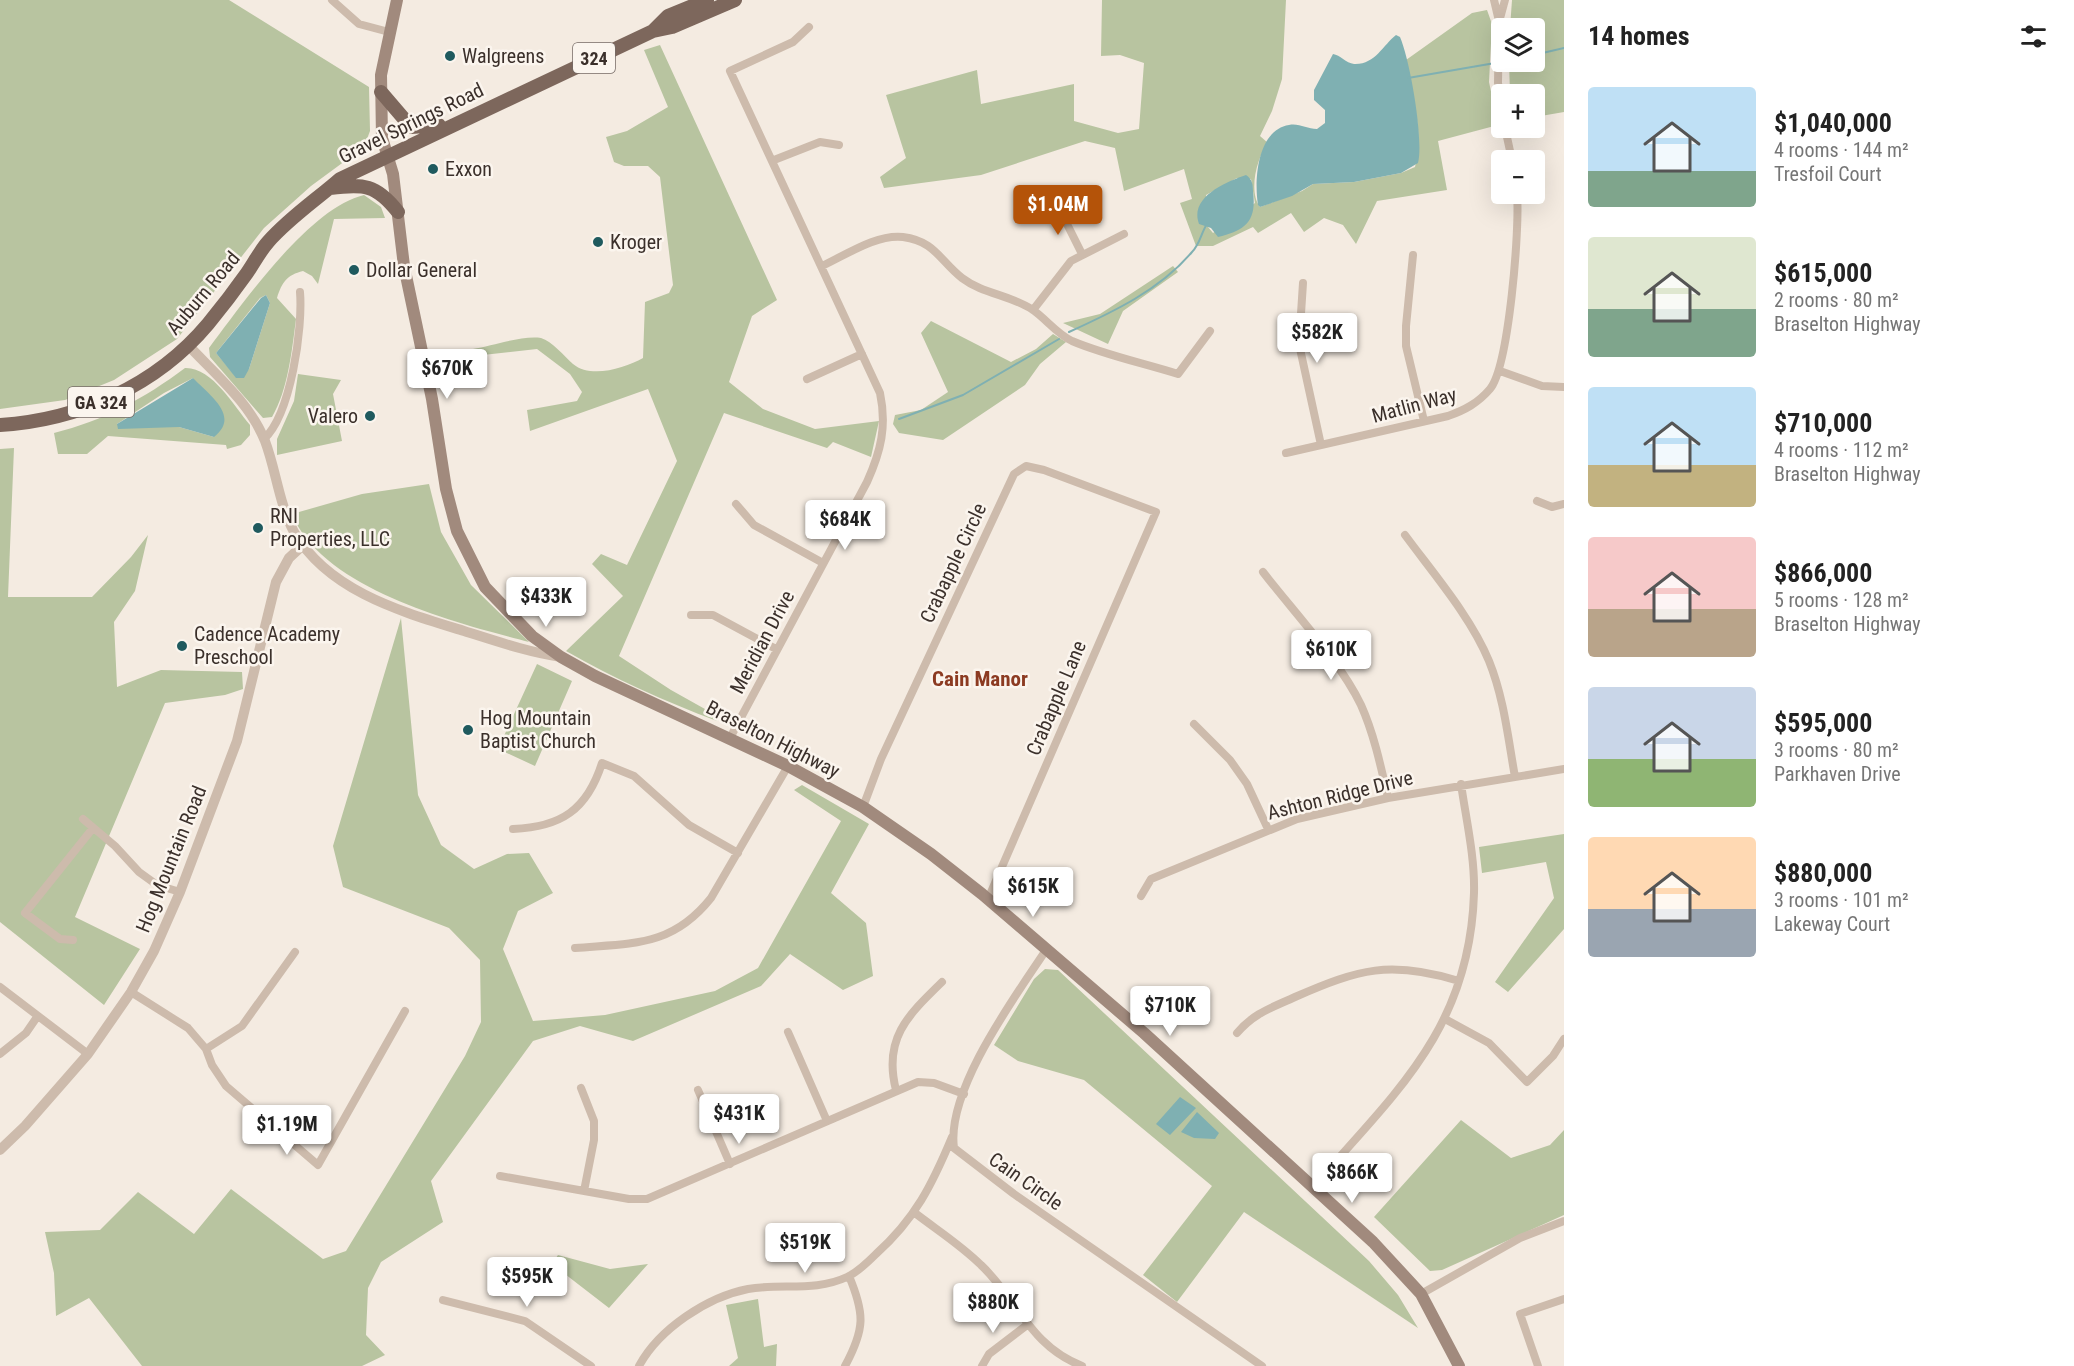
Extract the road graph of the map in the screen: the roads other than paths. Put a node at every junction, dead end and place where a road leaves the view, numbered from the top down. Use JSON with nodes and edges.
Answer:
{"nodes":[{"id":1,"x":332,"y":0,"type":"edge"},
{"id":2,"x":397,"y":0,"type":"edge"},
{"id":3,"x":707,"y":0,"type":"edge"},
{"id":4,"x":735,"y":0,"type":"edge"},
{"id":5,"x":1494,"y":0,"type":"edge"},
{"id":6,"x":1504,"y":0,"type":"edge"},
{"id":7,"x":1498,"y":18,"type":"edge"},
{"id":8,"x":1500,"y":18,"type":"edge"},
{"id":9,"x":809,"y":27,"type":"dead end"},
{"id":10,"x":653,"y":31,"type":"junction"},
{"id":11,"x":389,"y":32,"type":"junction"},
{"id":12,"x":381,"y":92,"type":"junction"},
{"id":13,"x":462,"y":120,"type":"junction"},
{"id":14,"x":839,"y":145,"type":"dead end"},
{"id":15,"x":387,"y":155,"type":"junction"},
{"id":16,"x":774,"y":160,"type":"junction"},
{"id":17,"x":330,"y":188,"type":"junction"},
{"id":18,"x":1517,"y":204,"type":"edge"},
{"id":19,"x":1058,"y":206,"type":"dead end"},
{"id":20,"x":398,"y":212,"type":"junction"},
{"id":21,"x":1124,"y":234,"type":"dead end"},
{"id":22,"x":267,"y":244,"type":"joint"},
{"id":23,"x":1082,"y":254,"type":"junction"},
{"id":24,"x":1413,"y":255,"type":"dead end"},
{"id":25,"x":822,"y":266,"type":"junction"},
{"id":26,"x":1303,"y":283,"type":"dead end"},
{"id":27,"x":300,"y":292,"type":"dead end"},
{"id":28,"x":1033,"y":310,"type":"junction"},
{"id":29,"x":1210,"y":332,"type":"dead end"},
{"id":30,"x":188,"y":345,"type":"junction"},
{"id":31,"x":862,"y":354,"type":"junction"},
{"id":32,"x":1500,"y":371,"type":"junction"},
{"id":33,"x":807,"y":379,"type":"dead end"},
{"id":34,"x":1564,"y":387,"type":"edge"},
{"id":35,"x":1424,"y":422,"type":"junction"},
{"id":36,"x":0,"y":425,"type":"edge"},
{"id":37,"x":264,"y":439,"type":"junction"},
{"id":38,"x":1321,"y":445,"type":"junction"},
{"id":39,"x":1286,"y":453,"type":"dead end"},
{"id":40,"x":1537,"y":501,"type":"dead end"},
{"id":41,"x":736,"y":504,"type":"dead end"},
{"id":42,"x":1564,"y":504,"type":"edge"},
{"id":43,"x":1156,"y":512,"type":"joint"},
{"id":44,"x":1405,"y":535,"type":"dead end"},
{"id":45,"x":303,"y":545,"type":"junction"},
{"id":46,"x":823,"y":563,"type":"junction"},
{"id":47,"x":1263,"y":572,"type":"dead end"},
{"id":48,"x":691,"y":615,"type":"dead end"},
{"id":49,"x":776,"y":649,"type":"junction"},
{"id":50,"x":561,"y":657,"type":"junction"},
{"id":51,"x":1194,"y":724,"type":"dead end"},
{"id":52,"x":730,"y":738,"type":"junction"},
{"id":53,"x":788,"y":766,"type":"junction"},
{"id":54,"x":1564,"y":769,"type":"edge"},
{"id":55,"x":1515,"y":777,"type":"junction"},
{"id":56,"x":1461,"y":784,"type":"junction"},
{"id":57,"x":1388,"y":798,"type":"junction"},
{"id":58,"x":863,"y":807,"type":"junction"},
{"id":59,"x":83,"y":819,"type":"dead end"},
{"id":60,"x":93,"y":828,"type":"junction"},
{"id":61,"x":513,"y":829,"type":"dead end"},
{"id":62,"x":1268,"y":829,"type":"junction"},
{"id":63,"x":738,"y":853,"type":"junction"},
{"id":64,"x":180,"y":892,"type":"junction"},
{"id":65,"x":1141,"y":896,"type":"dead end"},
{"id":66,"x":988,"y":899,"type":"junction"},
{"id":67,"x":73,"y":940,"type":"dead end"},
{"id":68,"x":575,"y":948,"type":"dead end"},
{"id":69,"x":1046,"y":950,"type":"junction"},
{"id":70,"x":295,"y":952,"type":"dead end"},
{"id":71,"x":1460,"y":981,"type":"junction"},
{"id":72,"x":942,"y":982,"type":"dead end"},
{"id":73,"x":0,"y":987,"type":"edge"},
{"id":74,"x":131,"y":992,"type":"junction"},
{"id":75,"x":405,"y":1011,"type":"dead end"},
{"id":76,"x":38,"y":1017,"type":"junction"},
{"id":77,"x":1444,"y":1019,"type":"junction"},
{"id":78,"x":788,"y":1032,"type":"dead end"},
{"id":79,"x":1237,"y":1033,"type":"dead end"},
{"id":80,"x":1564,"y":1039,"type":"edge"},
{"id":81,"x":206,"y":1049,"type":"junction"},
{"id":82,"x":0,"y":1054,"type":"edge"},
{"id":83,"x":88,"y":1054,"type":"junction"},
{"id":84,"x":581,"y":1088,"type":"dead end"},
{"id":85,"x":698,"y":1090,"type":"dead end"},
{"id":86,"x":896,"y":1090,"type":"junction"},
{"id":87,"x":964,"y":1094,"type":"junction"},
{"id":88,"x":827,"y":1121,"type":"junction"},
{"id":89,"x":952,"y":1137,"type":"junction"},
{"id":90,"x":0,"y":1150,"type":"edge"},
{"id":91,"x":730,"y":1164,"type":"junction"},
{"id":92,"x":500,"y":1176,"type":"dead end"},
{"id":93,"x":1312,"y":1188,"type":"junction"},
{"id":94,"x":584,"y":1191,"type":"junction"},
{"id":95,"x":915,"y":1214,"type":"junction"},
{"id":96,"x":1564,"y":1221,"type":"edge"},
{"id":97,"x":849,"y":1276,"type":"junction"},
{"id":98,"x":1421,"y":1294,"type":"junction"},
{"id":99,"x":1564,"y":1299,"type":"edge"},
{"id":100,"x":443,"y":1300,"type":"dead end"},
{"id":101,"x":1028,"y":1325,"type":"junction"},
{"id":102,"x":591,"y":1366,"type":"edge"},
{"id":103,"x":639,"y":1366,"type":"edge"},
{"id":104,"x":845,"y":1366,"type":"edge"},
{"id":105,"x":982,"y":1366,"type":"edge"},
{"id":106,"x":1082,"y":1366,"type":"edge"},
{"id":107,"x":1262,"y":1366,"type":"edge"},
{"id":108,"x":1459,"y":1366,"type":"edge"},
{"id":109,"x":1538,"y":1366,"type":"edge"}],
"edges":[{"from":1,"to":11,"type":"street"},
{"from":2,"to":11,"type":"main road","name":"Braselton Highway"},
{"from":3,"to":10,"type":"main road","name":"Gravel Springs Road"},
{"from":4,"to":10,"type":"main road","name":"Gravel Springs Road"},
{"from":5,"to":7,"type":"street"},
{"from":6,"to":8,"type":"street"},
{"from":9,"to":16,"type":"street","name":"Meridian Drive"},
{"from":10,"to":13,"type":"main road","name":"Gravel Springs Road","number":"324"},
{"from":11,"to":12,"type":"main road","name":"Braselton Highway"},
{"from":12,"to":13,"type":"main road"},
{"from":12,"to":15,"type":"main road","name":"Braselton Highway"},
{"from":13,"to":15,"type":"main road","name":"Gravel Springs Road","number":"324"},
{"from":14,"to":16,"type":"street"},
{"from":15,"to":17,"type":"main road","name":"Gravel Springs Road","number":"324"},
{"from":15,"to":20,"type":"main road","name":"Braselton Highway"},
{"from":16,"to":25,"type":"street","name":"Meridian Drive"},
{"from":17,"to":20,"type":"main road"},
{"from":17,"to":22,"type":"main road","name":"Gravel Springs Road","number":"324"},
{"from":18,"to":32,"type":"street","name":"Matlin Way"},
{"from":19,"to":23,"type":"street"},
{"from":20,"to":50,"type":"main road","name":"Braselton Highway"},
{"from":21,"to":23,"type":"street"},
{"from":22,"to":30,"type":"main road","name":"Auburn Road","number":"GA 324"},
{"from":23,"to":28,"type":"street"},
{"from":24,"to":35,"type":"street"},
{"from":25,"to":28,"type":"street"},
{"from":25,"to":31,"type":"street","name":"Meridian Drive"},
{"from":26,"to":38,"type":"street"},
{"from":27,"to":37,"type":"street"},
{"from":28,"to":29,"type":"street"},
{"from":30,"to":36,"type":"main road","name":"Auburn Road","number":"GA 324"},
{"from":30,"to":37,"type":"street"},
{"from":31,"to":33,"type":"street"},
{"from":31,"to":46,"type":"street","name":"Meridian Drive"},
{"from":32,"to":34,"type":"street"},
{"from":32,"to":35,"type":"street","name":"Matlin Way"},
{"from":35,"to":38,"type":"street","name":"Matlin Way"},
{"from":37,"to":45,"type":"street"},
{"from":38,"to":39,"type":"street","name":"Matlin Way"},
{"from":40,"to":42,"type":"street"},
{"from":41,"to":46,"type":"street"},
{"from":43,"to":58,"type":"street","name":"Crabapple Circle"},
{"from":43,"to":66,"type":"street","name":"Crabapple Lane"},
{"from":44,"to":55,"type":"street"},
{"from":45,"to":50,"type":"street"},
{"from":45,"to":64,"type":"street","name":"Hog Mountain Road"},
{"from":46,"to":49,"type":"street","name":"Meridian Drive"},
{"from":47,"to":57,"type":"street"},
{"from":48,"to":49,"type":"street"},
{"from":49,"to":52,"type":"street","name":"Meridian Drive"},
{"from":50,"to":52,"type":"main road","name":"Braselton Highway"},
{"from":51,"to":62,"type":"street"},
{"from":52,"to":53,"type":"main road","name":"Braselton Highway"},
{"from":53,"to":58,"type":"main road","name":"Braselton Highway"},
{"from":53,"to":63,"type":"street"},
{"from":54,"to":55,"type":"street","name":"Ashton Ridge Drive"},
{"from":55,"to":56,"type":"street","name":"Ashton Ridge Drive"},
{"from":56,"to":57,"type":"street","name":"Ashton Ridge Drive"},
{"from":56,"to":71,"type":"street"},
{"from":57,"to":62,"type":"street","name":"Ashton Ridge Drive"},
{"from":58,"to":66,"type":"main road","name":"Braselton Highway"},
{"from":59,"to":60,"type":"street"},
{"from":60,"to":64,"type":"street"},
{"from":60,"to":67,"type":"street"},
{"from":61,"to":63,"type":"street"},
{"from":62,"to":65,"type":"street","name":"Ashton Ridge Drive"},
{"from":63,"to":68,"type":"street"},
{"from":64,"to":74,"type":"street","name":"Hog Mountain Road"},
{"from":66,"to":69,"type":"main road","name":"Braselton Highway"},
{"from":69,"to":87,"type":"street"},
{"from":69,"to":93,"type":"main road","name":"Braselton Highway"},
{"from":70,"to":81,"type":"street"},
{"from":71,"to":77,"type":"street"},
{"from":71,"to":79,"type":"street"},
{"from":72,"to":86,"type":"street"},
{"from":73,"to":76,"type":"street"},
{"from":74,"to":81,"type":"street"},
{"from":74,"to":83,"type":"street","name":"Hog Mountain Road"},
{"from":75,"to":81,"type":"street"},
{"from":76,"to":82,"type":"street"},
{"from":76,"to":83,"type":"street"},
{"from":77,"to":80,"type":"street"},
{"from":77,"to":93,"type":"street"},
{"from":78,"to":88,"type":"street"},
{"from":83,"to":90,"type":"street","name":"Hog Mountain Road"},
{"from":84,"to":94,"type":"street"},
{"from":85,"to":91,"type":"street"},
{"from":86,"to":87,"type":"street"},
{"from":86,"to":88,"type":"street"},
{"from":87,"to":89,"type":"street"},
{"from":88,"to":91,"type":"street"},
{"from":89,"to":95,"type":"street"},
{"from":89,"to":107,"type":"street","name":"Cain Circle"},
{"from":91,"to":94,"type":"street"},
{"from":92,"to":94,"type":"street"},
{"from":93,"to":98,"type":"main road","name":"Braselton Highway"},
{"from":95,"to":97,"type":"street"},
{"from":95,"to":101,"type":"street"},
{"from":96,"to":98,"type":"street"},
{"from":97,"to":103,"type":"street"},
{"from":97,"to":104,"type":"street"},
{"from":98,"to":108,"type":"main road","name":"Braselton Highway"},
{"from":99,"to":109,"type":"street"},
{"from":100,"to":102,"type":"street"},
{"from":101,"to":105,"type":"street"},
{"from":101,"to":106,"type":"street"}]}
